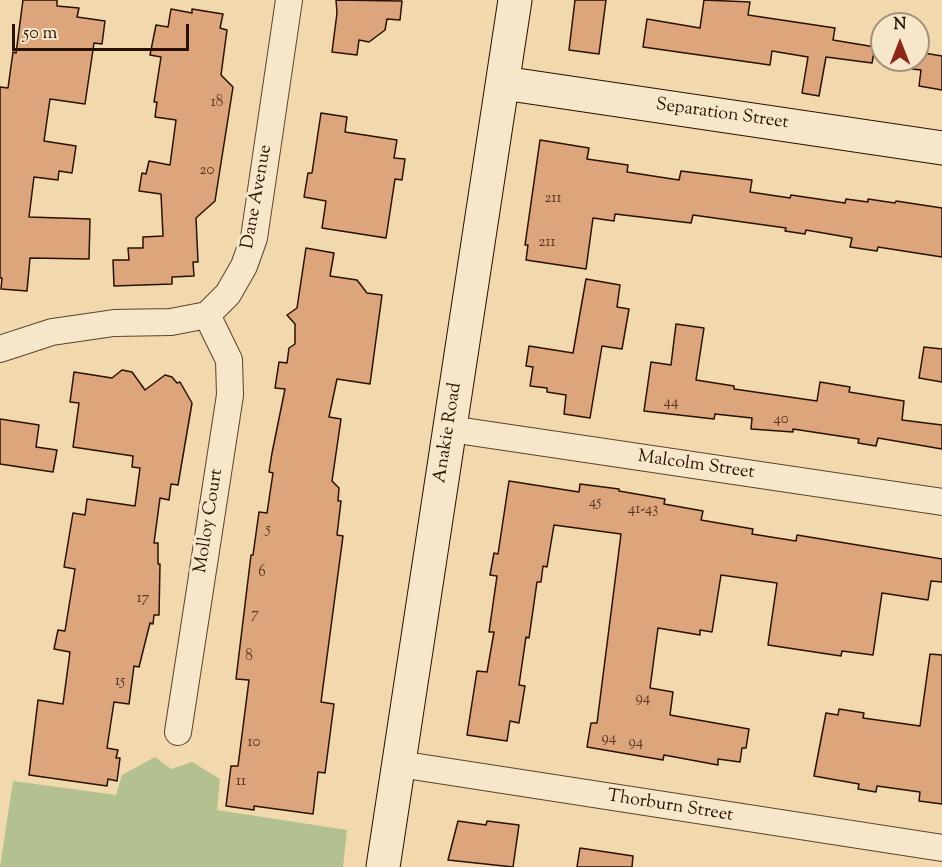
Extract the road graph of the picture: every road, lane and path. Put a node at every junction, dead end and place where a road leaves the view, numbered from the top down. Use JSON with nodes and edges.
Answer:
{"nodes":[{"id":1,"x":289,"y":0,"type":"edge"},
{"id":2,"x":515,"y":0,"type":"edge"},
{"id":3,"x":503,"y":83,"type":"junction"},
{"id":4,"x":942,"y":148,"type":"edge"},
{"id":5,"x":207,"y":315,"type":"junction"},
{"id":6,"x":0,"y":349,"type":"edge"},
{"id":7,"x":450,"y":429,"type":"junction"},
{"id":8,"x":942,"y":502,"type":"edge"},
{"id":9,"x":178,"y":732,"type":"dead end"},
{"id":10,"x":399,"y":764,"type":"junction"},
{"id":11,"x":942,"y":848,"type":"edge"},
{"id":12,"x":383,"y":867,"type":"edge"}],
"edges":[{"from":1,"to":5,"type":"street","name":"Dane Avenue"},
{"from":2,"to":3,"type":"main road","name":"Anakie Road"},
{"from":3,"to":4,"type":"main road","name":"Separation Street"},
{"from":3,"to":7,"type":"main road","name":"Anakie Road"},
{"from":5,"to":6,"type":"street"},
{"from":5,"to":9,"type":"street","name":"Molloy Court"},
{"from":7,"to":8,"type":"street","name":"Malcolm Street"},
{"from":7,"to":10,"type":"main road","name":"Anakie Road"},
{"from":10,"to":11,"type":"street","name":"Thorburn Street"},
{"from":10,"to":12,"type":"main road","name":"Anakie Road"}]}
